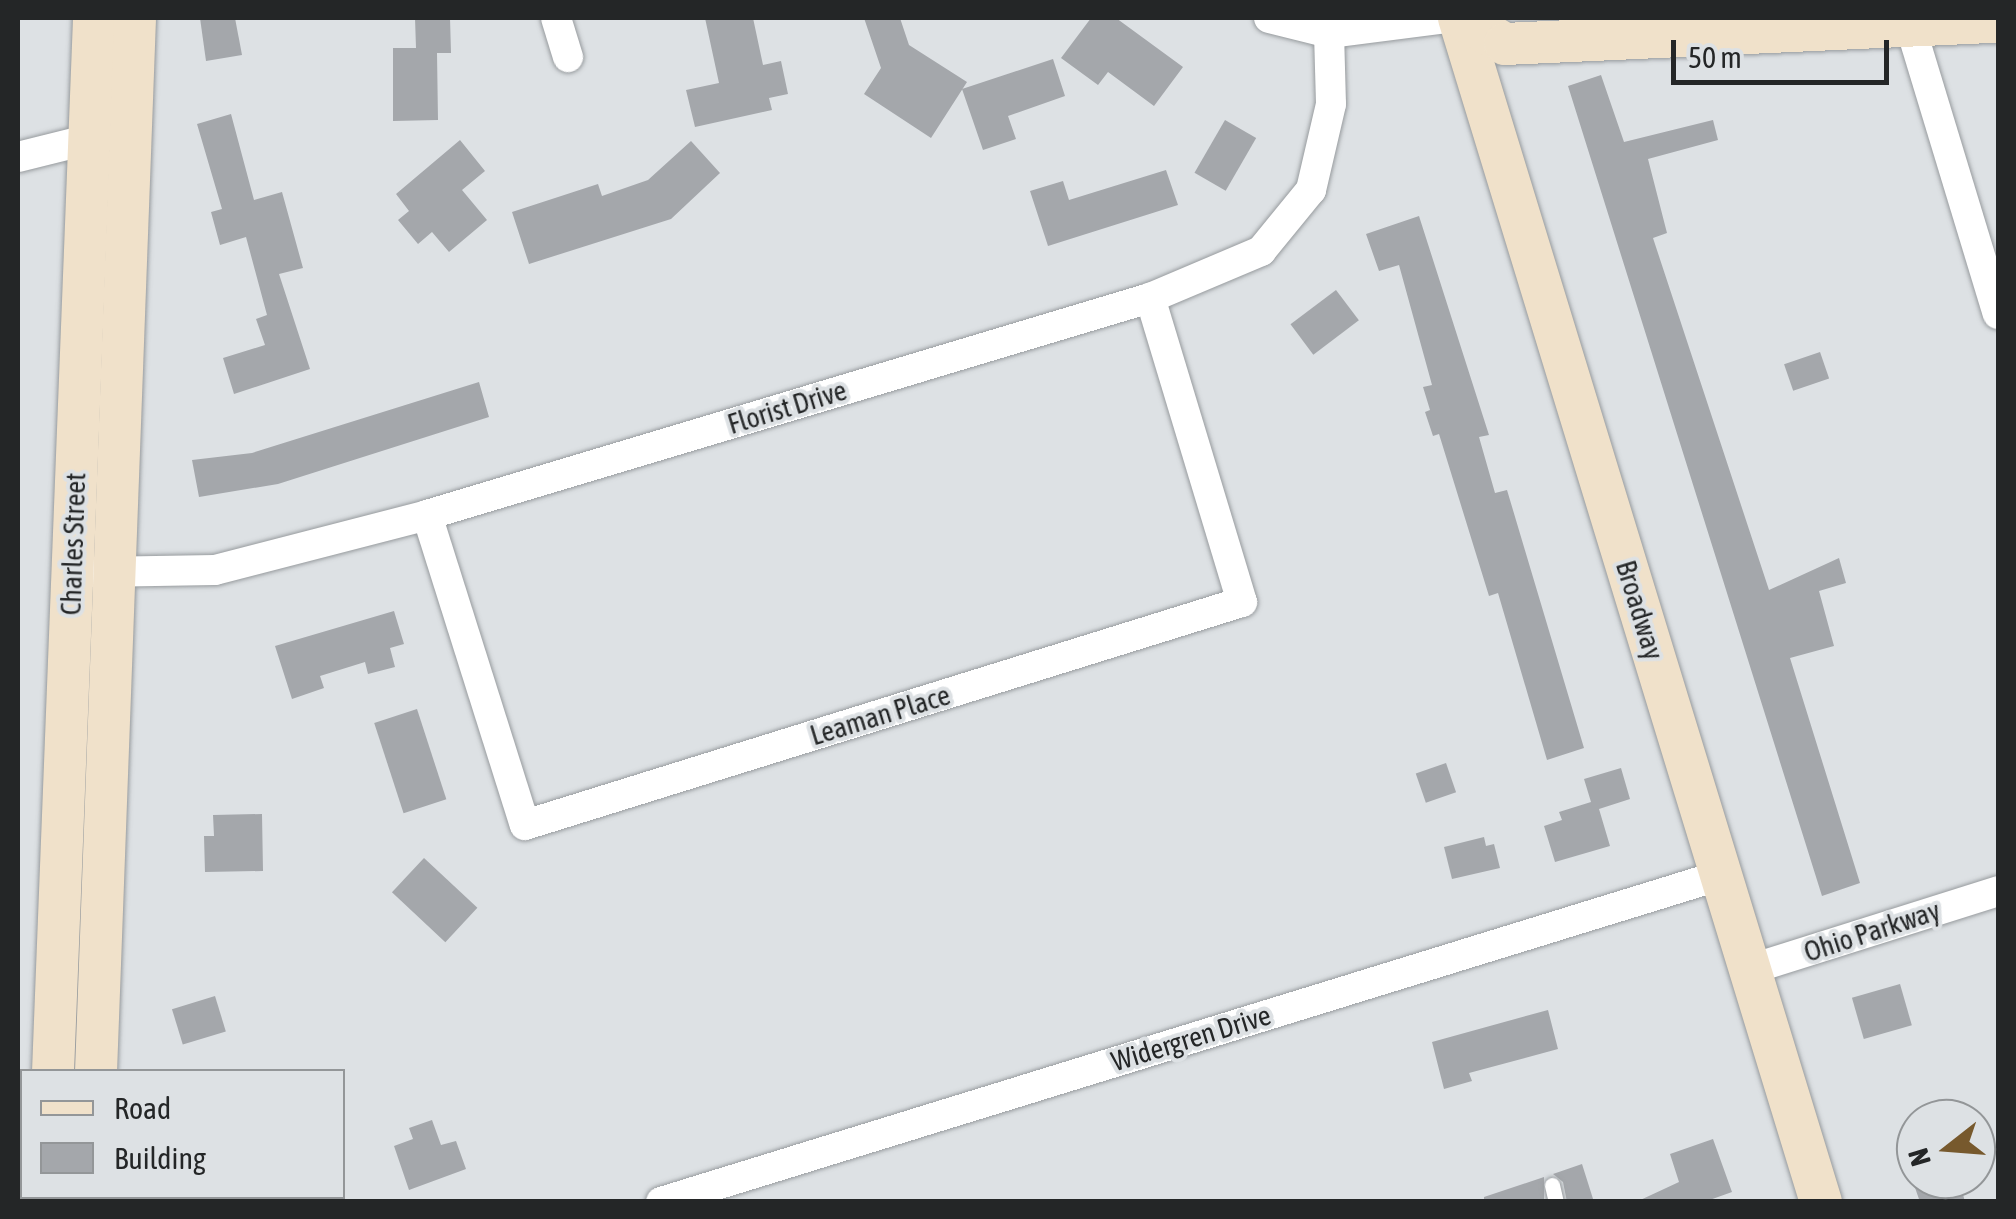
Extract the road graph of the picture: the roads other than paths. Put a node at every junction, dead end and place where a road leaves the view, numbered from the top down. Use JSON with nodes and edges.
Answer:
{"nodes":[{"id":1,"x":94,"y":18,"type":"edge"},
{"id":2,"x":135,"y":18,"type":"edge"},
{"id":3,"x":556,"y":18,"type":"edge"},
{"id":4,"x":1269,"y":18,"type":"edge"},
{"id":5,"x":1446,"y":18,"type":"edge"},
{"id":6,"x":1460,"y":18,"type":"edge"},
{"id":7,"x":1909,"y":22,"type":"edge"},
{"id":8,"x":1998,"y":22,"type":"edge"},
{"id":9,"x":1329,"y":32,"type":"junction"},
{"id":10,"x":568,"y":57,"type":"dead end"},
{"id":11,"x":132,"y":133,"type":"junction"},
{"id":12,"x":90,"y":136,"type":"junction"},
{"id":13,"x":18,"y":157,"type":"edge"},
{"id":14,"x":1150,"y":298,"type":"junction"},
{"id":15,"x":1998,"y":314,"type":"edge"},
{"id":16,"x":426,"y":515,"type":"junction"},
{"id":17,"x":92,"y":572,"type":"junction"},
{"id":18,"x":1722,"y":875,"type":"junction"},
{"id":19,"x":1998,"y":891,"type":"edge"},
{"id":20,"x":1745,"y":971,"type":"junction"},
{"id":21,"x":53,"y":1069,"type":"edge"},
{"id":22,"x":96,"y":1069,"type":"edge"},
{"id":23,"x":1552,"y":1185,"type":"dead end"},
{"id":24,"x":661,"y":1202,"type":"edge"},
{"id":25,"x":1556,"y":1202,"type":"edge"},
{"id":26,"x":1820,"y":1202,"type":"edge"}],
"edges":[{"from":1,"to":12,"type":"main road","name":"Charles Street"},
{"from":2,"to":11,"type":"main road","name":"Charles Street"},
{"from":3,"to":10,"type":"street"},
{"from":4,"to":9,"type":"street"},
{"from":5,"to":9,"type":"street"},
{"from":6,"to":7,"type":"main road"},
{"from":6,"to":18,"type":"main road","name":"Broadway"},
{"from":7,"to":8,"type":"main road"},
{"from":7,"to":15,"type":"street"},
{"from":9,"to":14,"type":"street","name":"Florist Drive"},
{"from":11,"to":12,"type":"street"},
{"from":11,"to":17,"type":"main road","name":"Charles Street"},
{"from":12,"to":13,"type":"street"},
{"from":12,"to":17,"type":"main road","name":"Charles Street"},
{"from":14,"to":16,"type":"street","name":"Florist Drive"},
{"from":14,"to":16,"type":"street","name":"Leaman Place"},
{"from":16,"to":17,"type":"street","name":"Florist Drive"},
{"from":17,"to":21,"type":"main road","name":"Charles Street"},
{"from":17,"to":22,"type":"main road","name":"Charles Street"},
{"from":18,"to":20,"type":"main road","name":"Broadway"},
{"from":18,"to":24,"type":"street","name":"Widergren Drive"},
{"from":19,"to":20,"type":"street","name":"Ohio Parkway"},
{"from":20,"to":26,"type":"main road","name":"Broadway"},
{"from":23,"to":25,"type":"lane"}]}
